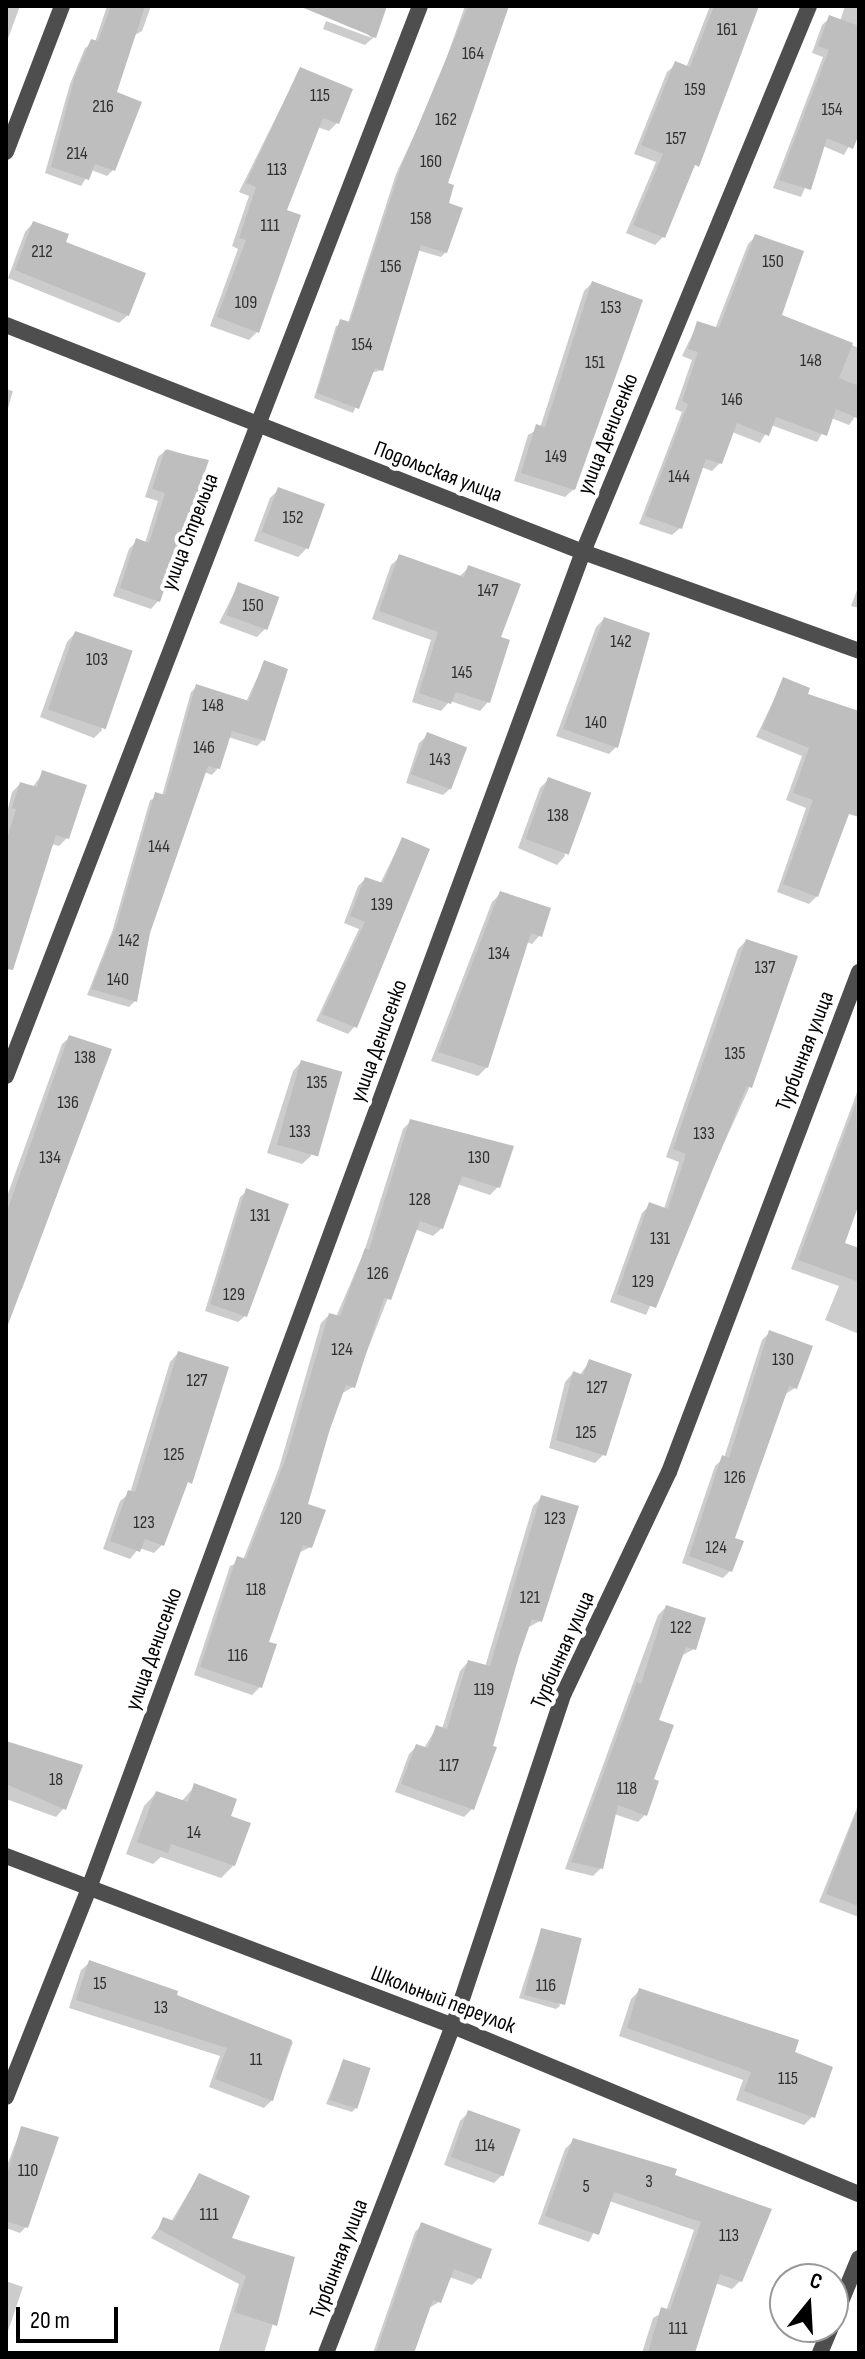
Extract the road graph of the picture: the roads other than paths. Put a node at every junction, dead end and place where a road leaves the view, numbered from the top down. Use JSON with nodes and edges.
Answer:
{"nodes":[{"id":1,"x":62,"y":6,"type":"edge"},
{"id":2,"x":420,"y":6,"type":"edge"},
{"id":3,"x":809,"y":6,"type":"edge"},
{"id":4,"x":6,"y":152,"type":"edge"},
{"id":5,"x":6,"y":325,"type":"edge"},
{"id":6,"x":254,"y":425,"type":"junction"},
{"id":7,"x":583,"y":552,"type":"junction"},
{"id":8,"x":859,"y":651,"type":"edge"},
{"id":9,"x":859,"y":972,"type":"edge"},
{"id":10,"x":6,"y":1076,"type":"edge"},
{"id":11,"x":6,"y":1856,"type":"edge"},
{"id":12,"x":89,"y":1888,"type":"junction"},
{"id":13,"x":453,"y":2026,"type":"junction"},
{"id":14,"x":6,"y":2097,"type":"edge"},
{"id":15,"x":859,"y":2194,"type":"edge"},
{"id":16,"x":859,"y":2258,"type":"edge"},
{"id":17,"x":849,"y":2282,"type":"edge"},
{"id":18,"x":326,"y":2353,"type":"edge"}],
"edges":[{"from":1,"to":4,"type":"street"},
{"from":2,"to":6,"type":"street","name":"улица Стрельца"},
{"from":3,"to":7,"type":"street","name":"улица Денисенко"},
{"from":5,"to":6,"type":"street","name":"Подольская улица"},
{"from":6,"to":7,"type":"street","name":"Подольская улица"},
{"from":6,"to":10,"type":"street","name":"улица Стрельца"},
{"from":7,"to":8,"type":"street","name":"Подольская улица"},
{"from":7,"to":12,"type":"street","name":"улица Денисенко"},
{"from":9,"to":13,"type":"street","name":"Турбинная улица"},
{"from":11,"to":12,"type":"street","name":"Школьный переулок"},
{"from":12,"to":13,"type":"street","name":"Школьный переулок"},
{"from":12,"to":14,"type":"street","name":"улица Денисенко"},
{"from":13,"to":15,"type":"street","name":"Школьный переулок"},
{"from":13,"to":18,"type":"street","name":"Турбинная улица"},
{"from":16,"to":17,"type":"street"}]}
